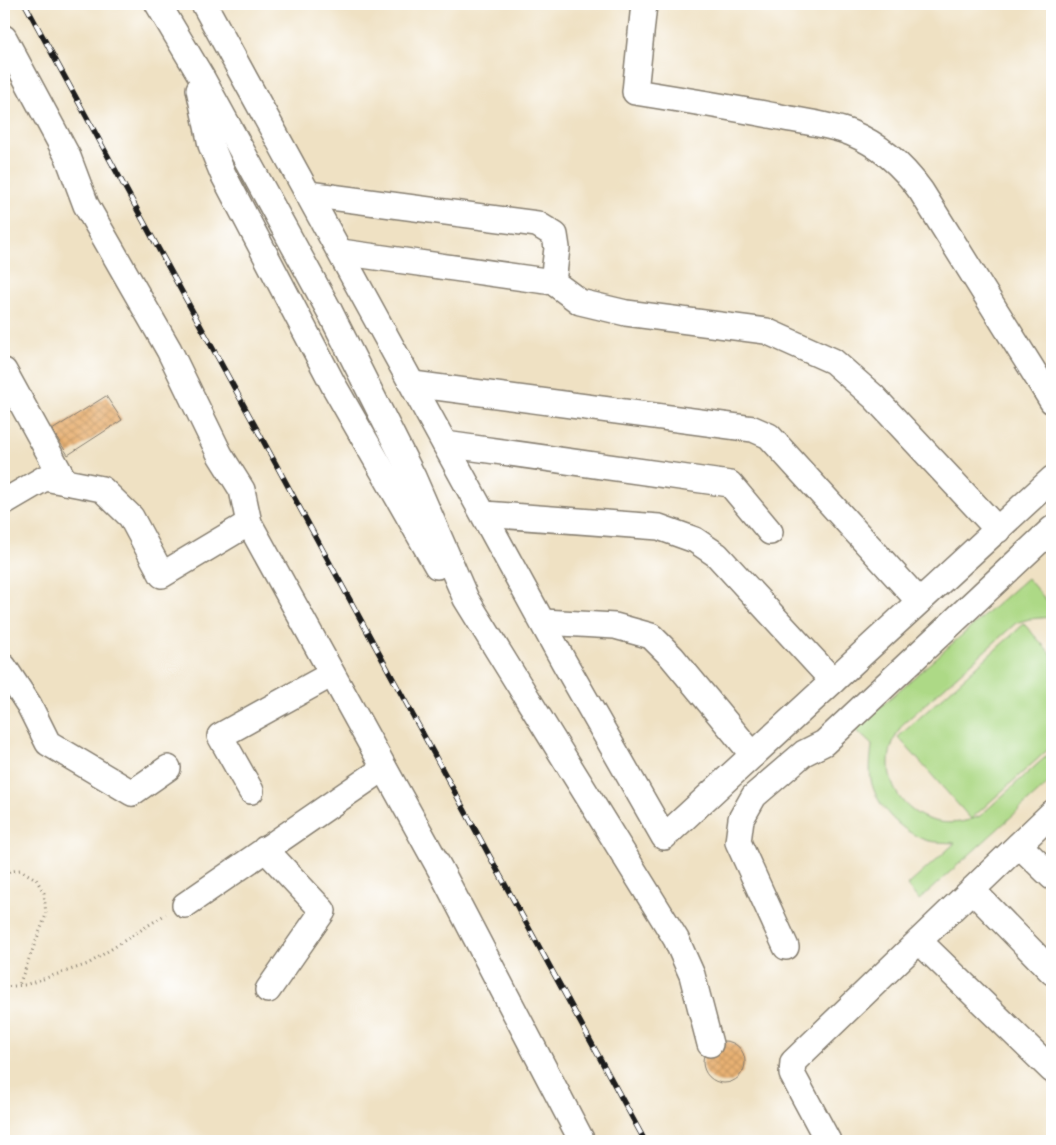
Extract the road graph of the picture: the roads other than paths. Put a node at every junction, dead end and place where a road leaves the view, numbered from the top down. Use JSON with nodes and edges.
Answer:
{"nodes":[{"id":1,"x":158,"y":4,"type":"edge"},
{"id":2,"x":204,"y":4,"type":"edge"},
{"id":3,"x":644,"y":4,"type":"edge"},
{"id":4,"x":4,"y":38,"type":"edge"},
{"id":5,"x":308,"y":194,"type":"junction"},
{"id":6,"x":341,"y":252,"type":"junction"},
{"id":7,"x":553,"y":282,"type":"junction"},
{"id":8,"x":4,"y":371,"type":"edge"},
{"id":9,"x":413,"y":384,"type":"junction"},
{"id":10,"x":1052,"y":401,"type":"edge"},
{"id":11,"x":445,"y":444,"type":"junction"},
{"id":12,"x":1052,"y":480,"type":"edge"},
{"id":13,"x":65,"y":482,"type":"junction"},
{"id":14,"x":4,"y":502,"type":"edge"},
{"id":15,"x":484,"y":514,"type":"junction"},
{"id":16,"x":248,"y":523,"type":"junction"},
{"id":17,"x":1052,"y":529,"type":"edge"},
{"id":18,"x":998,"y":530,"type":"junction"},
{"id":19,"x":770,"y":532,"type":"dead end"},
{"id":20,"x":919,"y":601,"type":"junction"},
{"id":21,"x":543,"y":622,"type":"junction"},
{"id":22,"x":4,"y":667,"type":"edge"},
{"id":23,"x":332,"y":674,"type":"junction"},
{"id":24,"x":833,"y":681,"type":"junction"},
{"id":25,"x":753,"y":755,"type":"junction"},
{"id":26,"x":168,"y":768,"type":"dead end"},
{"id":27,"x":384,"y":768,"type":"junction"},
{"id":28,"x":251,"y":791,"type":"dead end"},
{"id":29,"x":1052,"y":813,"type":"edge"},
{"id":30,"x":1020,"y":845,"type":"junction"},
{"id":31,"x":265,"y":849,"type":"junction"},
{"id":32,"x":1052,"y":876,"type":"edge"},
{"id":33,"x":972,"y":890,"type":"junction"},
{"id":34,"x":185,"y":905,"type":"road end"},
{"id":35,"x":919,"y":941,"type":"junction"},
{"id":36,"x":786,"y":947,"type":"dead end"},
{"id":37,"x":1052,"y":972,"type":"edge"},
{"id":38,"x":268,"y":990,"type":"dead end"},
{"id":39,"x":710,"y":1044,"type":"dead end"},
{"id":40,"x":1052,"y":1070,"type":"edge"},
{"id":41,"x":582,"y":1141,"type":"edge"},
{"id":42,"x":828,"y":1141,"type":"edge"}],
"edges":[{"from":1,"to":39,"type":"street"},
{"from":2,"to":5,"type":"street"},
{"from":3,"to":10,"type":"street"},
{"from":4,"to":16,"type":"street"},
{"from":5,"to":6,"type":"street"},
{"from":5,"to":7,"type":"street"},
{"from":6,"to":7,"type":"street"},
{"from":6,"to":9,"type":"street"},
{"from":7,"to":18,"type":"street"},
{"from":8,"to":13,"type":"street"},
{"from":9,"to":11,"type":"street"},
{"from":9,"to":20,"type":"street"},
{"from":11,"to":15,"type":"street"},
{"from":11,"to":19,"type":"street"},
{"from":12,"to":18,"type":"street"},
{"from":13,"to":14,"type":"street"},
{"from":13,"to":16,"type":"street"},
{"from":15,"to":21,"type":"street"},
{"from":15,"to":24,"type":"street"},
{"from":16,"to":23,"type":"street"},
{"from":17,"to":36,"type":"street"},
{"from":18,"to":20,"type":"street"},
{"from":20,"to":24,"type":"street"},
{"from":21,"to":25,"type":"street"},
{"from":21,"to":25,"type":"street"},
{"from":22,"to":26,"type":"street"},
{"from":23,"to":27,"type":"street"},
{"from":23,"to":28,"type":"street"},
{"from":24,"to":25,"type":"street"},
{"from":27,"to":31,"type":"street"},
{"from":27,"to":41,"type":"street"},
{"from":29,"to":30,"type":"street"},
{"from":30,"to":32,"type":"street"},
{"from":30,"to":33,"type":"street"},
{"from":31,"to":34,"type":"street"},
{"from":31,"to":38,"type":"street"},
{"from":33,"to":35,"type":"street"},
{"from":33,"to":37,"type":"street"},
{"from":35,"to":40,"type":"street"},
{"from":35,"to":42,"type":"street"}]}
